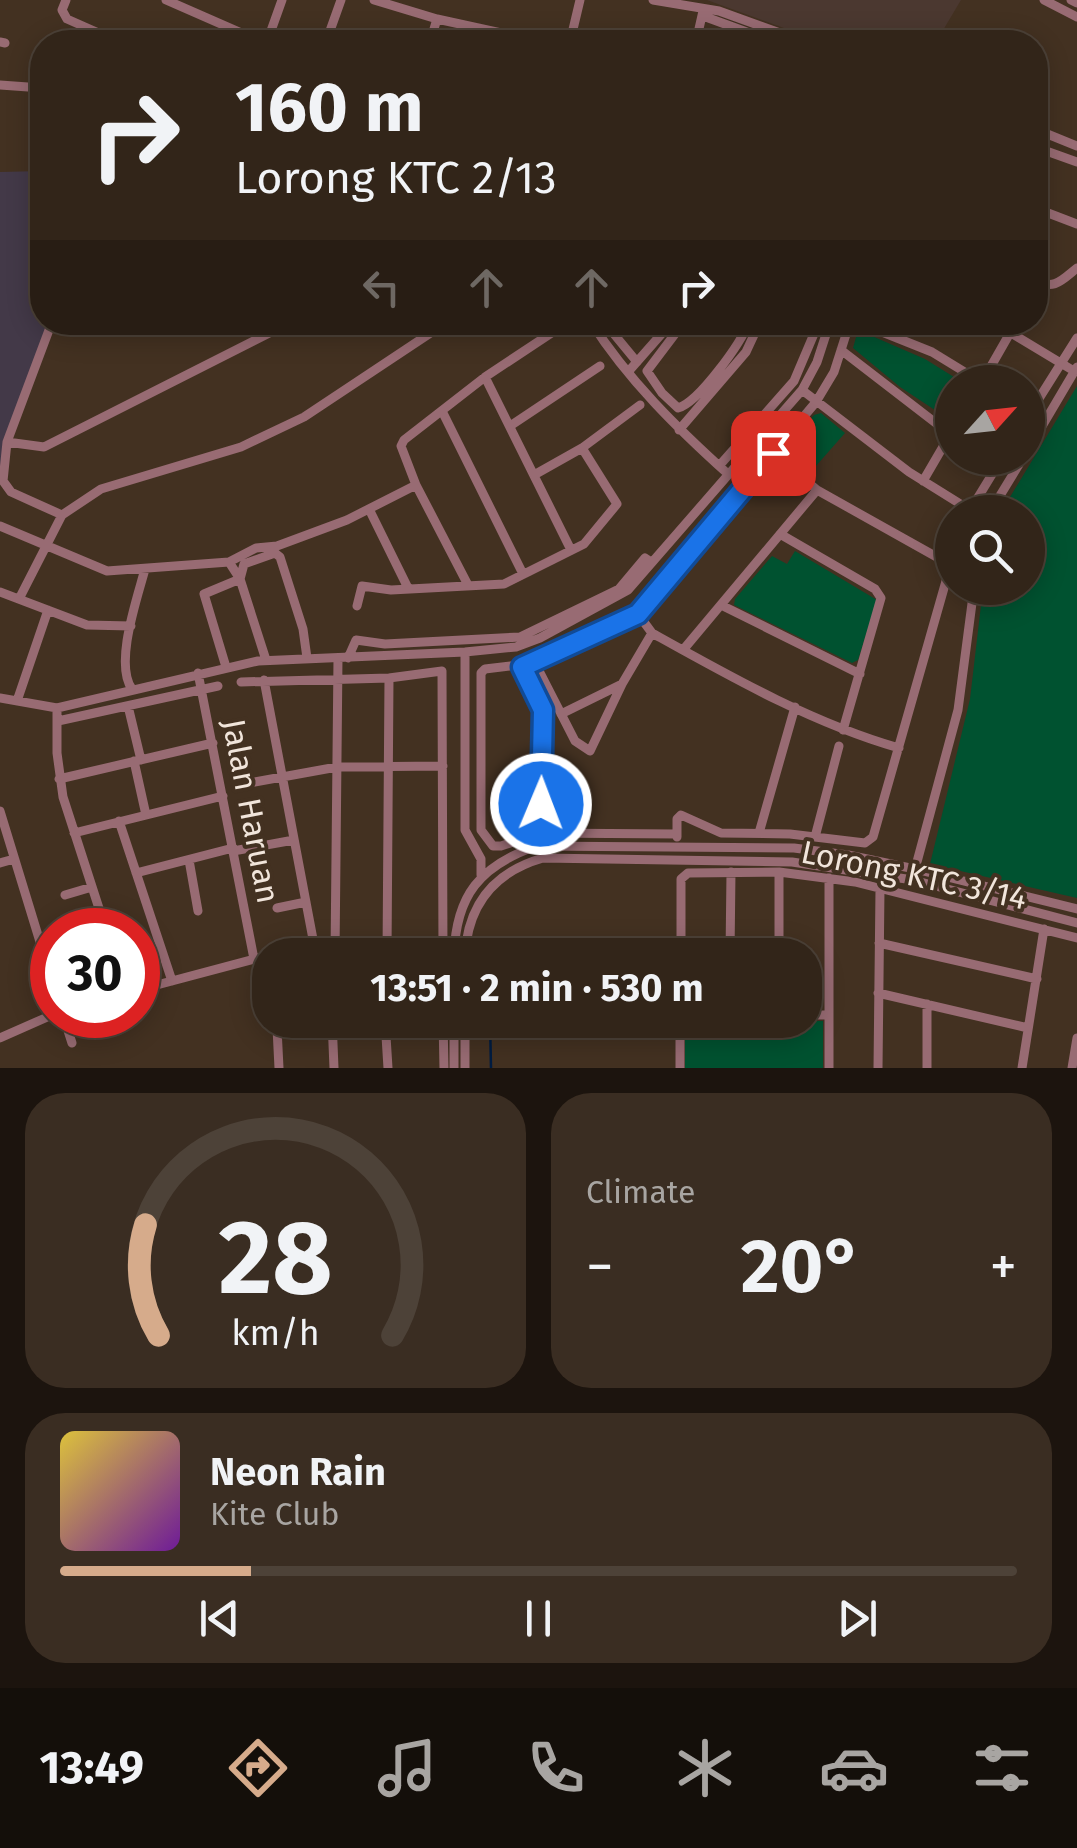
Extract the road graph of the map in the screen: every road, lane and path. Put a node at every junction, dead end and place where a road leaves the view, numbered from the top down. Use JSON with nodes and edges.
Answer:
{"nodes":[{"id":1,"x":66,"y":0,"type":"edge"},
{"id":2,"x":166,"y":0,"type":"edge"},
{"id":3,"x":282,"y":0,"type":"edge"},
{"id":4,"x":341,"y":0,"type":"edge"},
{"id":5,"x":374,"y":0,"type":"edge"},
{"id":6,"x":580,"y":0,"type":"edge"},
{"id":7,"x":653,"y":0,"type":"edge"},
{"id":8,"x":1046,"y":0,"type":"edge"},
{"id":9,"x":703,"y":12,"type":"junction"},
{"id":10,"x":1077,"y":16,"type":"edge"},
{"id":11,"x":437,"y":19,"type":"junction"},
{"id":12,"x":93,"y":30,"type":"edge"},
{"id":13,"x":237,"y":30,"type":"edge"},
{"id":14,"x":270,"y":30,"type":"edge"},
{"id":15,"x":330,"y":30,"type":"edge"},
{"id":16,"x":434,"y":30,"type":"edge"},
{"id":17,"x":488,"y":30,"type":"edge"},
{"id":18,"x":573,"y":30,"type":"edge"},
{"id":19,"x":699,"y":30,"type":"edge"},
{"id":20,"x":746,"y":30,"type":"edge"},
{"id":21,"x":764,"y":30,"type":"edge"},
{"id":22,"x":0,"y":85,"type":"edge"},
{"id":23,"x":30,"y":87,"type":"edge"},
{"id":24,"x":1048,"y":134,"type":"edge"},
{"id":25,"x":1077,"y":146,"type":"edge"},
{"id":26,"x":1048,"y":152,"type":"edge"},
{"id":27,"x":1077,"y":162,"type":"edge"},
{"id":28,"x":1048,"y":213,"type":"edge"},
{"id":29,"x":1077,"y":224,"type":"edge"},
{"id":30,"x":1077,"y":268,"type":"edge"},
{"id":31,"x":1048,"y":285,"type":"edge"},
{"id":32,"x":47,"y":335,"type":"edge"},
{"id":33,"x":266,"y":335,"type":"edge"},
{"id":34,"x":428,"y":335,"type":"edge"},
{"id":35,"x":548,"y":335,"type":"edge"},
{"id":36,"x":601,"y":335,"type":"edge"},
{"id":37,"x":615,"y":335,"type":"edge"},
{"id":38,"x":664,"y":335,"type":"edge"},
{"id":39,"x":670,"y":335,"type":"edge"},
{"id":40,"x":740,"y":335,"type":"edge"},
{"id":41,"x":754,"y":335,"type":"edge"},
{"id":42,"x":813,"y":335,"type":"edge"},
{"id":43,"x":826,"y":335,"type":"edge"},
{"id":44,"x":848,"y":335,"type":"edge"},
{"id":45,"x":888,"y":335,"type":"edge"},
{"id":46,"x":1009,"y":335,"type":"edge"},
{"id":47,"x":1013,"y":335,"type":"edge"},
{"id":48,"x":1077,"y":338,"type":"edge"},
{"id":49,"x":657,"y":348,"type":"junction"},
{"id":50,"x":841,"y":350,"type":"junction"},
{"id":51,"x":638,"y":362,"type":"junction"},
{"id":52,"x":1060,"y":363,"type":"junction"},
{"id":53,"x":953,"y":365,"type":"edge"},
{"id":54,"x":991,"y":365,"type":"edge"},
{"id":55,"x":600,"y":366,"type":"dead end"},
{"id":56,"x":1076,"y":369,"type":"edge"},
{"id":57,"x":628,"y":372,"type":"junction"},
{"id":58,"x":485,"y":377,"type":"junction"},
{"id":59,"x":1045,"y":388,"type":"edge"},
{"id":60,"x":802,"y":390,"type":"junction"},
{"id":61,"x":703,"y":395,"type":"junction"},
{"id":62,"x":816,"y":402,"type":"junction"},
{"id":63,"x":640,"y":405,"type":"dead end"},
{"id":64,"x":442,"y":411,"type":"junction"},
{"id":65,"x":935,"y":420,"type":"edge"},
{"id":66,"x":1045,"y":421,"type":"edge"},
{"id":67,"x":510,"y":426,"type":"junction"},
{"id":68,"x":680,"y":430,"type":"junction"},
{"id":69,"x":7,"y":442,"type":"junction"},
{"id":70,"x":582,"y":448,"type":"junction"},
{"id":71,"x":773,"y":453,"type":"junction"},
{"id":72,"x":935,"y":460,"type":"edge"},
{"id":73,"x":719,"y":466,"type":"junction"},
{"id":74,"x":728,"y":474,"type":"junction"},
{"id":75,"x":534,"y":475,"type":"junction"},
{"id":76,"x":923,"y":481,"type":"junction"},
{"id":77,"x":416,"y":485,"type":"junction"},
{"id":78,"x":817,"y":490,"type":"junction"},
{"id":79,"x":945,"y":495,"type":"edge"},
{"id":80,"x":369,"y":510,"type":"junction"},
{"id":81,"x":62,"y":515,"type":"junction"},
{"id":82,"x":0,"y":526,"type":"edge"},
{"id":83,"x":780,"y":534,"type":"junction"},
{"id":84,"x":48,"y":547,"type":"junction"},
{"id":85,"x":571,"y":550,"type":"junction"},
{"id":86,"x":935,"y":553,"type":"edge"},
{"id":87,"x":229,"y":562,"type":"junction"},
{"id":88,"x":651,"y":562,"type":"junction"},
{"id":89,"x":145,"y":569,"type":"junction"},
{"id":90,"x":523,"y":574,"type":"junction"},
{"id":91,"x":240,"y":578,"type":"junction"},
{"id":92,"x":468,"y":585,"type":"junction"},
{"id":93,"x":408,"y":588,"type":"junction"},
{"id":94,"x":0,"y":592,"type":"edge"},
{"id":95,"x":19,"y":599,"type":"junction"},
{"id":96,"x":721,"y":605,"type":"junction"},
{"id":97,"x":940,"y":605,"type":"edge"},
{"id":98,"x":972,"y":605,"type":"edge"},
{"id":99,"x":357,"y":606,"type":"dead end"},
{"id":100,"x":48,"y":610,"type":"junction"},
{"id":101,"x":638,"y":614,"type":"junction"},
{"id":102,"x":131,"y":626,"type":"junction"},
{"id":103,"x":652,"y":632,"type":"junction"},
{"id":104,"x":683,"y":650,"type":"junction"},
{"id":105,"x":466,"y":652,"type":"junction"},
{"id":106,"x":446,"y":653,"type":"junction"},
{"id":107,"x":307,"y":658,"type":"junction"},
{"id":108,"x":343,"y":658,"type":"junction"},
{"id":109,"x":266,"y":660,"type":"junction"},
{"id":110,"x":536,"y":664,"type":"junction"},
{"id":111,"x":226,"y":667,"type":"junction"},
{"id":112,"x":522,"y":667,"type":"junction"},
{"id":113,"x":198,"y":673,"type":"junction"},
{"id":114,"x":466,"y":673,"type":"junction"},
{"id":115,"x":860,"y":674,"type":"junction"},
{"id":116,"x":125,"y":678,"type":"junction"},
{"id":117,"x":389,"y":678,"type":"junction"},
{"id":118,"x":264,"y":680,"type":"junction"},
{"id":119,"x":338,"y":680,"type":"junction"},
{"id":120,"x":242,"y":682,"type":"dead end"},
{"id":121,"x":622,"y":684,"type":"junction"},
{"id":122,"x":218,"y":686,"type":"dead end"},
{"id":123,"x":132,"y":689,"type":"junction"},
{"id":124,"x":203,"y":689,"type":"junction"},
{"id":125,"x":0,"y":698,"type":"edge"},
{"id":126,"x":17,"y":702,"type":"junction"},
{"id":127,"x":76,"y":704,"type":"junction"},
{"id":128,"x":128,"y":706,"type":"junction"},
{"id":129,"x":794,"y":707,"type":"junction"},
{"id":130,"x":57,"y":708,"type":"junction"},
{"id":131,"x":561,"y":714,"type":"junction"},
{"id":132,"x":58,"y":721,"type":"junction"},
{"id":133,"x":844,"y":730,"type":"junction"},
{"id":134,"x":214,"y":743,"type":"junction"},
{"id":135,"x":839,"y":746,"type":"dead end"},
{"id":136,"x":899,"y":748,"type":"junction"},
{"id":137,"x":137,"y":761,"type":"junction"},
{"id":138,"x":389,"y":766,"type":"junction"},
{"id":139,"x":443,"y":766,"type":"junction"},
{"id":140,"x":337,"y":767,"type":"junction"},
{"id":141,"x":282,"y":776,"type":"junction"},
{"id":142,"x":59,"y":778,"type":"junction"},
{"id":143,"x":249,"y":783,"type":"dead end"},
{"id":144,"x":223,"y":796,"type":"junction"},
{"id":145,"x":0,"y":811,"type":"edge"},
{"id":146,"x":146,"y":815,"type":"junction"},
{"id":147,"x":119,"y":821,"type":"junction"},
{"id":148,"x":74,"y":833,"type":"junction"},
{"id":149,"x":541,"y":833,"type":"junction"},
{"id":150,"x":759,"y":833,"type":"junction"},
{"id":151,"x":677,"y":834,"type":"junction"},
{"id":152,"x":815,"y":838,"type":"junction"},
{"id":153,"x":294,"y":840,"type":"junction"},
{"id":154,"x":678,"y":847,"type":"junction"},
{"id":155,"x":233,"y":849,"type":"junction"},
{"id":156,"x":14,"y":859,"type":"junction"},
{"id":157,"x":481,"y":859,"type":"junction"},
{"id":158,"x":188,"y":860,"type":"junction"},
{"id":159,"x":0,"y":863,"type":"edge"},
{"id":160,"x":496,"y":864,"type":"junction"},
{"id":161,"x":915,"y":869,"type":"junction"},
{"id":162,"x":731,"y":872,"type":"junction"},
{"id":163,"x":779,"y":872,"type":"junction"},
{"id":164,"x":136,"y":873,"type":"junction"},
{"id":165,"x":829,"y":878,"type":"junction"},
{"id":166,"x":479,"y":880,"type":"junction"},
{"id":167,"x":913,"y":880,"type":"junction"},
{"id":168,"x":92,"y":887,"type":"junction"},
{"id":169,"x":880,"y":889,"type":"junction"},
{"id":170,"x":65,"y":895,"type":"dead end"},
{"id":171,"x":306,"y":902,"type":"junction"},
{"id":172,"x":99,"y":908,"type":"edge"},
{"id":173,"x":277,"y":908,"type":"dead end"},
{"id":174,"x":1077,"y":909,"type":"edge"},
{"id":175,"x":30,"y":911,"type":"edge"},
{"id":176,"x":198,"y":912,"type":"dead end"},
{"id":177,"x":1077,"y":922,"type":"edge"},
{"id":178,"x":1044,"y":929,"type":"junction"},
{"id":179,"x":313,"y":938,"type":"edge"},
{"id":180,"x":335,"y":938,"type":"edge"},
{"id":181,"x":388,"y":938,"type":"edge"},
{"id":182,"x":443,"y":938,"type":"edge"},
{"id":183,"x":457,"y":938,"type":"edge"},
{"id":184,"x":468,"y":938,"type":"edge"},
{"id":185,"x":681,"y":938,"type":"edge"},
{"id":186,"x":730,"y":938,"type":"edge"},
{"id":187,"x":779,"y":938,"type":"edge"},
{"id":188,"x":1077,"y":938,"type":"edge"},
{"id":189,"x":878,"y":942,"type":"junction"},
{"id":190,"x":252,"y":949,"type":"edge"},
{"id":191,"x":252,"y":960,"type":"edge"},
{"id":192,"x":1037,"y":980,"type":"junction"},
{"id":193,"x":172,"y":981,"type":"junction"},
{"id":194,"x":160,"y":984,"type":"edge"},
{"id":195,"x":878,"y":993,"type":"junction"},
{"id":196,"x":927,"y":1004,"type":"junction"},
{"id":197,"x":822,"y":1015,"type":"edge"},
{"id":198,"x":828,"y":1015,"type":"junction"},
{"id":199,"x":30,"y":1024,"type":"edge"},
{"id":200,"x":1028,"y":1028,"type":"junction"},
{"id":201,"x":1,"y":1035,"type":"edge"},
{"id":202,"x":70,"y":1038,"type":"edge"},
{"id":203,"x":277,"y":1038,"type":"edge"},
{"id":204,"x":332,"y":1038,"type":"edge"},
{"id":205,"x":386,"y":1038,"type":"edge"},
{"id":206,"x":443,"y":1038,"type":"edge"},
{"id":207,"x":454,"y":1038,"type":"edge"},
{"id":208,"x":465,"y":1038,"type":"edge"},
{"id":209,"x":680,"y":1038,"type":"edge"},
{"id":210,"x":1077,"y":1038,"type":"edge"},
{"id":211,"x":72,"y":1043,"type":"dead end"},
{"id":212,"x":278,"y":1068,"type":"edge"},
{"id":213,"x":334,"y":1068,"type":"edge"},
{"id":214,"x":388,"y":1068,"type":"edge"},
{"id":215,"x":444,"y":1068,"type":"edge"},
{"id":216,"x":454,"y":1068,"type":"edge"},
{"id":217,"x":465,"y":1068,"type":"edge"},
{"id":218,"x":680,"y":1068,"type":"edge"},
{"id":219,"x":829,"y":1068,"type":"edge"},
{"id":220,"x":878,"y":1068,"type":"edge"},
{"id":221,"x":927,"y":1068,"type":"edge"},
{"id":222,"x":1022,"y":1068,"type":"edge"},
{"id":223,"x":1072,"y":1068,"type":"edge"}],
"edges":[{"from":1,"to":12,"type":"street"},
{"from":2,"to":13,"type":"street"},
{"from":3,"to":14,"type":"street"},
{"from":4,"to":15,"type":"street"},
{"from":5,"to":11,"type":"street"},
{"from":6,"to":18,"type":"street"},
{"from":7,"to":9,"type":"street"},
{"from":8,"to":10,"type":"street"},
{"from":9,"to":19,"type":"street"},
{"from":9,"to":20,"type":"street"},
{"from":9,"to":21,"type":"street"},
{"from":11,"to":16,"type":"street"},
{"from":11,"to":17,"type":"street"},
{"from":22,"to":23,"type":"street"},
{"from":24,"to":25,"type":"street"},
{"from":26,"to":27,"type":"street"},
{"from":28,"to":29,"type":"street"},
{"from":30,"to":31,"type":"street"},
{"from":32,"to":69,"type":"street"},
{"from":33,"to":69,"type":"street"},
{"from":34,"to":81,"type":"street"},
{"from":35,"to":58,"type":"street"},
{"from":36,"to":57,"type":"street"},
{"from":37,"to":51,"type":"street"},
{"from":38,"to":49,"type":"street"},
{"from":39,"to":49,"type":"street"},
{"from":40,"to":61,"type":"street"},
{"from":41,"to":61,"type":"street"},
{"from":42,"to":73,"type":"street"},
{"from":43,"to":60,"type":"street"},
{"from":44,"to":50,"type":"street"},
{"from":45,"to":53,"type":"street"},
{"from":46,"to":54,"type":"street"},
{"from":47,"to":52,"type":"street"},
{"from":48,"to":52,"type":"street"},
{"from":49,"to":51,"type":"street"},
{"from":49,"to":61,"type":"street"},
{"from":50,"to":62,"type":"street"},
{"from":50,"to":65,"type":"street"},
{"from":51,"to":57,"type":"street"},
{"from":52,"to":56,"type":"street"},
{"from":52,"to":59,"type":"street"},
{"from":55,"to":67,"type":"street"},
{"from":56,"to":66,"type":"street"},
{"from":57,"to":68,"type":"street"},
{"from":58,"to":64,"type":"street"},
{"from":58,"to":67,"type":"street"},
{"from":60,"to":62,"type":"street"},
{"from":60,"to":74,"type":"street"},
{"from":61,"to":68,"type":"street"},
{"from":62,"to":71,"type":"street"},
{"from":62,"to":76,"type":"street"},
{"from":63,"to":70,"type":"street"},
{"from":64,"to":77,"type":"street"},
{"from":64,"to":90,"type":"street"},
{"from":67,"to":75,"type":"street"},
{"from":68,"to":73,"type":"street"},
{"from":69,"to":81,"type":"street"},
{"from":70,"to":75,"type":"street"},
{"from":70,"to":85,"type":"street"},
{"from":71,"to":78,"type":"street"},
{"from":71,"to":101,"type":"street"},
{"from":72,"to":76,"type":"street"},
{"from":73,"to":74,"type":"street"},
{"from":74,"to":88,"type":"street"},
{"from":75,"to":85,"type":"street"},
{"from":76,"to":79,"type":"street"},
{"from":77,"to":80,"type":"street"},
{"from":77,"to":92,"type":"street"},
{"from":78,"to":83,"type":"street"},
{"from":78,"to":86,"type":"street"},
{"from":80,"to":87,"type":"street"},
{"from":80,"to":93,"type":"street"},
{"from":81,"to":84,"type":"street"},
{"from":82,"to":84,"type":"street"},
{"from":83,"to":96,"type":"street"},
{"from":83,"to":115,"type":"street"},
{"from":84,"to":89,"type":"street"},
{"from":84,"to":95,"type":"street"},
{"from":85,"to":90,"type":"street"},
{"from":87,"to":89,"type":"street"},
{"from":87,"to":91,"type":"street"},
{"from":88,"to":105,"type":"street"},
{"from":88,"to":108,"type":"street"},
{"from":89,"to":102,"type":"street"},
{"from":90,"to":92,"type":"street"},
{"from":91,"to":107,"type":"street"},
{"from":91,"to":109,"type":"street"},
{"from":91,"to":111,"type":"street"},
{"from":92,"to":93,"type":"street"},
{"from":93,"to":99,"type":"street"},
{"from":94,"to":95,"type":"street"},
{"from":95,"to":100,"type":"street"},
{"from":96,"to":104,"type":"street"},
{"from":96,"to":115,"type":"street"},
{"from":97,"to":136,"type":"street"},
{"from":98,"to":161,"type":"street"},
{"from":100,"to":102,"type":"street"},
{"from":100,"to":126,"type":"street"},
{"from":101,"to":103,"type":"street"},
{"from":101,"to":110,"type":"street"},
{"from":102,"to":116,"type":"street"},
{"from":103,"to":104,"type":"street"},
{"from":103,"to":121,"type":"street"},
{"from":104,"to":129,"type":"street"},
{"from":105,"to":106,"type":"street"},
{"from":105,"to":114,"type":"street"},
{"from":106,"to":108,"type":"street"},
{"from":106,"to":114,"type":"street"},
{"from":107,"to":108,"type":"street"},
{"from":107,"to":109,"type":"street"},
{"from":108,"to":119,"type":"street"},
{"from":109,"to":111,"type":"street"},
{"from":110,"to":112,"type":"street"},
{"from":110,"to":131,"type":"street"},
{"from":111,"to":113,"type":"street"},
{"from":112,"to":149,"type":"street"},
{"from":112,"to":149,"type":"street"},
{"from":113,"to":123,"type":"street"},
{"from":113,"to":124,"type":"street","name":"Jalan Haruan"},
{"from":114,"to":157,"type":"street"},
{"from":115,"to":133,"type":"street"},
{"from":116,"to":123,"type":"street"},
{"from":116,"to":127,"type":"street"},
{"from":117,"to":119,"type":"street"},
{"from":117,"to":138,"type":"street"},
{"from":117,"to":139,"type":"street"},
{"from":118,"to":119,"type":"street"},
{"from":118,"to":120,"type":"street"},
{"from":118,"to":141,"type":"street"},
{"from":119,"to":140,"type":"street"},
{"from":121,"to":131,"type":"street"},
{"from":121,"to":131,"type":"street"},
{"from":122,"to":124,"type":"street"},
{"from":123,"to":127,"type":"street"},
{"from":124,"to":128,"type":"street"},
{"from":124,"to":134,"type":"street","name":"Jalan Haruan"},
{"from":125,"to":126,"type":"street"},
{"from":126,"to":130,"type":"street"},
{"from":127,"to":130,"type":"street"},
{"from":128,"to":132,"type":"street"},
{"from":128,"to":137,"type":"street"},
{"from":129,"to":133,"type":"street"},
{"from":129,"to":150,"type":"street"},
{"from":130,"to":132,"type":"street"},
{"from":132,"to":142,"type":"street"},
{"from":133,"to":136,"type":"street"},
{"from":134,"to":137,"type":"street"},
{"from":134,"to":144,"type":"street","name":"Jalan Haruan"},
{"from":135,"to":152,"type":"street"},
{"from":136,"to":152,"type":"street"},
{"from":137,"to":142,"type":"street"},
{"from":137,"to":146,"type":"street"},
{"from":138,"to":139,"type":"street"},
{"from":138,"to":140,"type":"street"},
{"from":138,"to":181,"type":"street"},
{"from":139,"to":182,"type":"street"},
{"from":140,"to":141,"type":"street"},
{"from":140,"to":180,"type":"street"},
{"from":141,"to":143,"type":"street"},
{"from":141,"to":153,"type":"street"},
{"from":142,"to":148,"type":"street"},
{"from":144,"to":146,"type":"street"},
{"from":144,"to":155,"type":"street","name":"Jalan Haruan"},
{"from":145,"to":156,"type":"street"},
{"from":146,"to":147,"type":"street"},
{"from":147,"to":148,"type":"street"},
{"from":147,"to":164,"type":"street"},
{"from":148,"to":168,"type":"street"},
{"from":149,"to":151,"type":"street"},
{"from":150,"to":151,"type":"street"},
{"from":150,"to":152,"type":"street"},
{"from":151,"to":154,"type":"street"},
{"from":153,"to":155,"type":"street"},
{"from":153,"to":171,"type":"street"},
{"from":154,"to":160,"type":"street"},
{"from":154,"to":161,"type":"street"},
{"from":155,"to":158,"type":"street"},
{"from":155,"to":190,"type":"street","name":"Jalan Haruan"},
{"from":156,"to":159,"type":"street"},
{"from":156,"to":175,"type":"street"},
{"from":157,"to":160,"type":"street"},
{"from":157,"to":166,"type":"street"},
{"from":158,"to":164,"type":"street"},
{"from":158,"to":176,"type":"street"},
{"from":160,"to":166,"type":"street"},
{"from":161,"to":167,"type":"street"},
{"from":161,"to":174,"type":"street"},
{"from":162,"to":163,"type":"street","name":"Lorong KTC 3/14"},
{"from":162,"to":185,"type":"street","name":"Lorong KTC 3/14"},
{"from":162,"to":186,"type":"street"},
{"from":163,"to":165,"type":"street","name":"Lorong KTC 3/14"},
{"from":163,"to":187,"type":"street"},
{"from":164,"to":193,"type":"street"},
{"from":165,"to":169,"type":"street","name":"Lorong KTC 3/14"},
{"from":165,"to":198,"type":"street"},
{"from":166,"to":183,"type":"street"},
{"from":167,"to":177,"type":"street"},
{"from":167,"to":184,"type":"street"},
{"from":168,"to":170,"type":"street"},
{"from":168,"to":172,"type":"street"},
{"from":169,"to":178,"type":"street","name":"Lorong KTC 3/14"},
{"from":169,"to":189,"type":"street"},
{"from":171,"to":173,"type":"street"},
{"from":171,"to":179,"type":"street"},
{"from":178,"to":188,"type":"street","name":"Lorong KTC 3/14"},
{"from":178,"to":192,"type":"street"},
{"from":189,"to":192,"type":"street"},
{"from":189,"to":195,"type":"street"},
{"from":191,"to":193,"type":"street"},
{"from":192,"to":200,"type":"street"},
{"from":193,"to":194,"type":"street"},
{"from":195,"to":196,"type":"street"},
{"from":195,"to":220,"type":"street"},
{"from":196,"to":200,"type":"street"},
{"from":196,"to":221,"type":"street"},
{"from":197,"to":198,"type":"street"},
{"from":198,"to":219,"type":"street"},
{"from":199,"to":201,"type":"street"},
{"from":200,"to":222,"type":"street"},
{"from":202,"to":211,"type":"street"},
{"from":203,"to":212,"type":"street"},
{"from":204,"to":213,"type":"street"},
{"from":205,"to":214,"type":"street"},
{"from":206,"to":215,"type":"street"},
{"from":207,"to":216,"type":"street"},
{"from":208,"to":217,"type":"street"},
{"from":209,"to":218,"type":"street"},
{"from":210,"to":223,"type":"street"}]}
